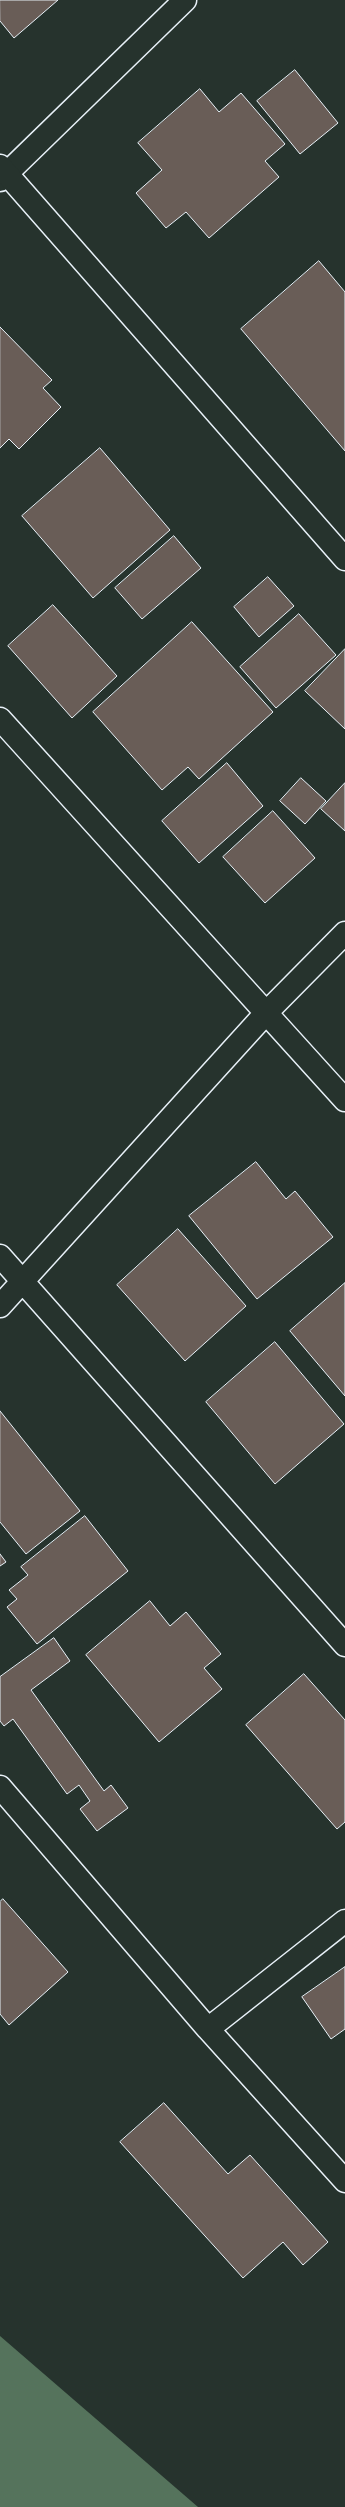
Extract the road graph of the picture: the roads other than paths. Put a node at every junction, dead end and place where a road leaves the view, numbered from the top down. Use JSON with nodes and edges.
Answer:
{"nodes":[{"id":1,"x":185,"y":0,"type":"edge"},
{"id":2,"x":2,"y":173,"type":"edge"},
{"id":3,"x":345,"y":559,"type":"edge"},
{"id":4,"x":0,"y":719,"type":"edge"},
{"id":5,"x":345,"y":933,"type":"edge"},
{"id":6,"x":267,"y":1012,"type":"junction"},
{"id":7,"x":345,"y":1100,"type":"edge"},
{"id":8,"x":0,"y":1256,"type":"edge"},
{"id":9,"x":23,"y":1282,"type":"junction"},
{"id":10,"x":0,"y":1306,"type":"edge"},
{"id":11,"x":345,"y":1645,"type":"edge"},
{"id":12,"x":0,"y":1787,"type":"edge"},
{"id":13,"x":345,"y":1921,"type":"edge"},
{"id":14,"x":208,"y":2029,"type":"junction"},
{"id":15,"x":345,"y":2181,"type":"edge"}],
"edges":[{"from":1,"to":2,"type":"street"},
{"from":2,"to":3,"type":"street"},
{"from":4,"to":6,"type":"street"},
{"from":5,"to":6,"type":"street"},
{"from":6,"to":7,"type":"street"},
{"from":6,"to":9,"type":"street"},
{"from":8,"to":9,"type":"street"},
{"from":9,"to":10,"type":"street"},
{"from":9,"to":11,"type":"street"},
{"from":12,"to":14,"type":"street"},
{"from":13,"to":14,"type":"street"},
{"from":14,"to":15,"type":"street"}]}
